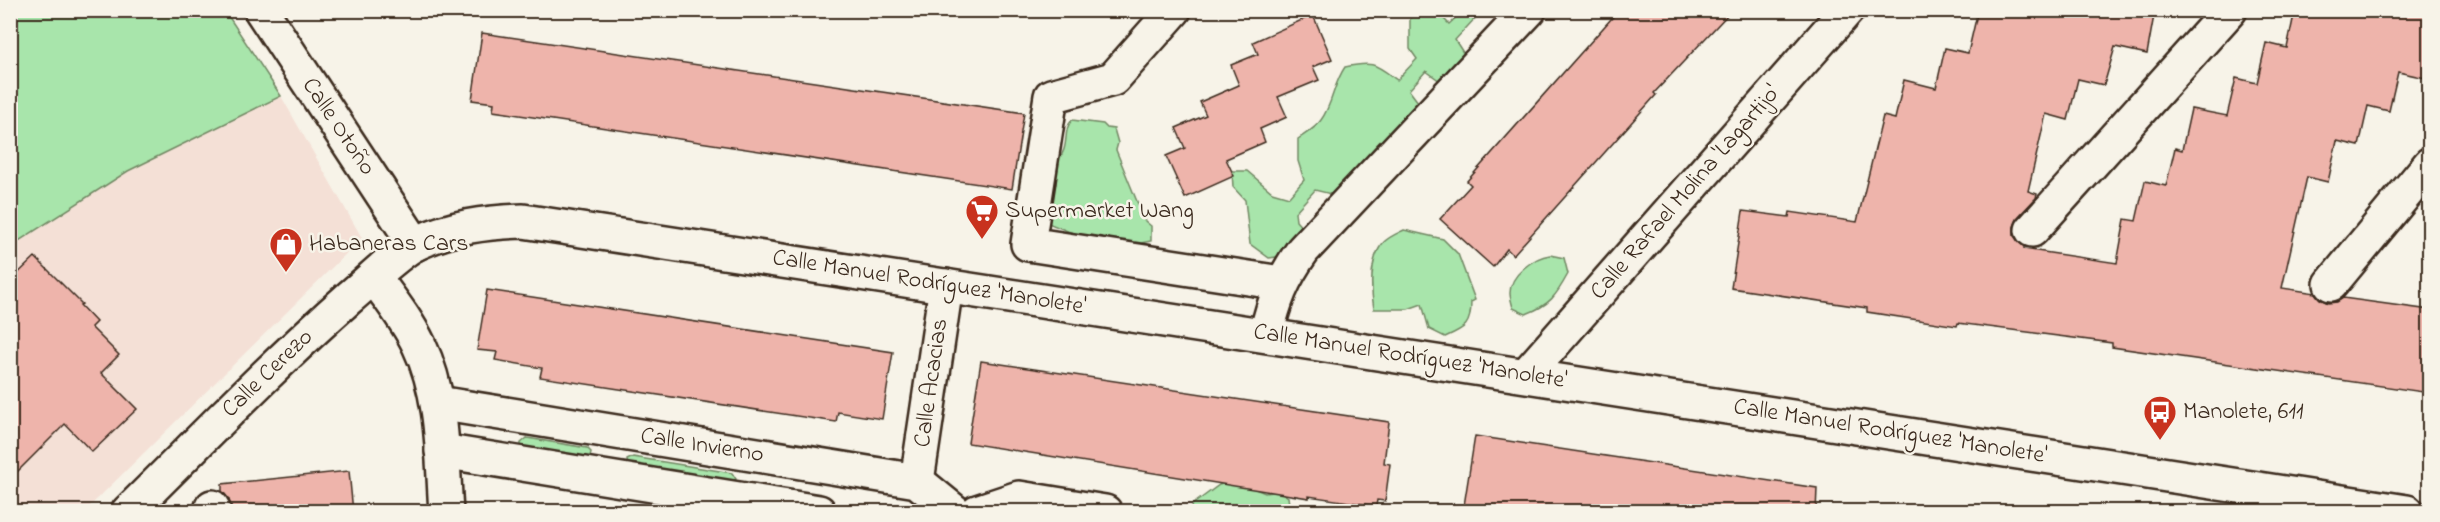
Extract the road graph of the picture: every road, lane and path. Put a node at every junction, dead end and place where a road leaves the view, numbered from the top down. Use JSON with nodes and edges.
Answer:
{"nodes":[{"id":1,"x":261,"y":10,"type":"edge"},
{"id":2,"x":1174,"y":10,"type":"edge"},
{"id":3,"x":1529,"y":10,"type":"edge"},
{"id":4,"x":1847,"y":10,"type":"edge"},
{"id":5,"x":2230,"y":10,"type":"edge"},
{"id":6,"x":2430,"y":164,"type":"edge"},
{"id":7,"x":2032,"y":230,"type":"dead end"},
{"id":8,"x":415,"y":244,"type":"junction"},
{"id":9,"x":374,"y":277,"type":"junction"},
{"id":10,"x":1281,"y":283,"type":"junction"},
{"id":11,"x":2331,"y":284,"type":"dead end"},
{"id":12,"x":946,"y":286,"type":"junction"},
{"id":13,"x":1266,"y":335,"type":"junction"},
{"id":14,"x":1526,"y":375,"type":"junction"},
{"id":15,"x":438,"y":403,"type":"junction"},
{"id":16,"x":441,"y":451,"type":"junction"},
{"id":17,"x":917,"y":481,"type":"junction"},
{"id":18,"x":128,"y":512,"type":"edge"},
{"id":19,"x":446,"y":512,"type":"edge"},
{"id":20,"x":819,"y":512,"type":"edge"},
{"id":21,"x":956,"y":512,"type":"edge"},
{"id":22,"x":977,"y":512,"type":"edge"},
{"id":23,"x":1105,"y":512,"type":"edge"},
{"id":24,"x":2407,"y":512,"type":"edge"}],
"edges":[{"from":1,"to":8,"type":"street","name":"Calle Otoño"},
{"from":2,"to":10,"type":"street"},
{"from":3,"to":10,"type":"street"},
{"from":4,"to":14,"type":"street","name":"Calle Rafael Molina 'Lagartijo'"},
{"from":5,"to":7,"type":"street"},
{"from":6,"to":11,"type":"street"},
{"from":8,"to":9,"type":"street","name":"Calle Cerezo"},
{"from":8,"to":12,"type":"street","name":"Calle Manuel Rodríguez 'Manolete'"},
{"from":9,"to":15,"type":"street"},
{"from":9,"to":18,"type":"street","name":"Calle Cerezo"},
{"from":10,"to":13,"type":"street"},
{"from":12,"to":13,"type":"street","name":"Calle Manuel Rodríguez 'Manolete'"},
{"from":12,"to":17,"type":"street","name":"Calle Acacias"},
{"from":13,"to":14,"type":"street","name":"Calle Manuel Rodríguez 'Manolete'"},
{"from":14,"to":24,"type":"street","name":"Calle Manuel Rodríguez 'Manolete'"},
{"from":15,"to":16,"type":"street"},
{"from":15,"to":17,"type":"street","name":"Calle Invierno"},
{"from":16,"to":19,"type":"street"},
{"from":16,"to":20,"type":"street","name":"Calle Invierno"},
{"from":17,"to":21,"type":"street","name":"Calle Invierno"},
{"from":22,"to":23,"type":"street"}]}
